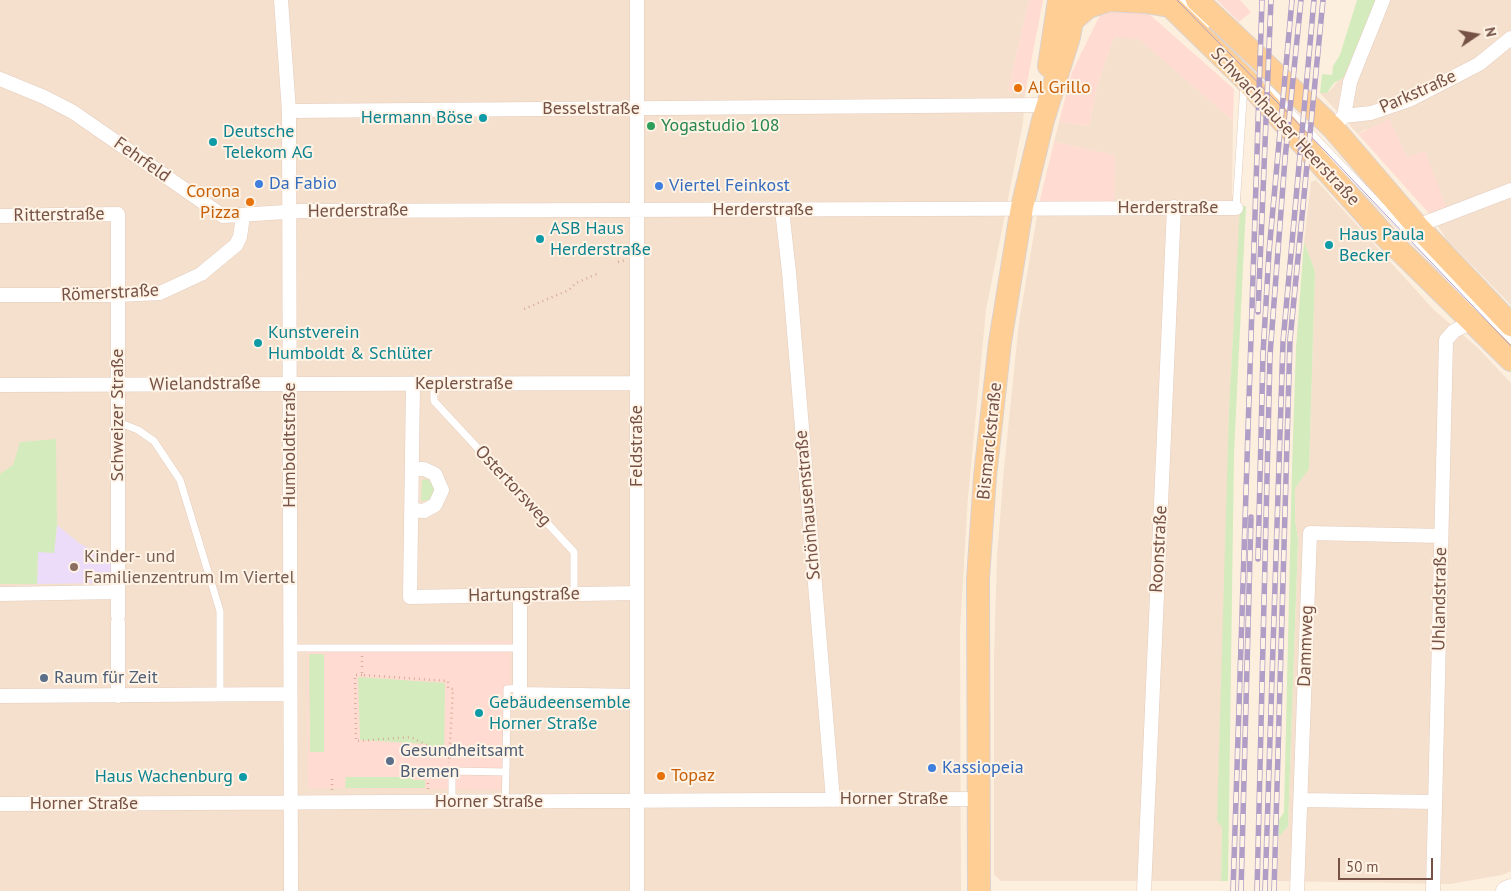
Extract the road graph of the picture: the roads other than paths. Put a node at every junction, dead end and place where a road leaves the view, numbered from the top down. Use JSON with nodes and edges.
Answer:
{"nodes":[{"id":1,"x":281,"y":0,"type":"edge"},
{"id":2,"x":637,"y":0,"type":"edge"},
{"id":3,"x":1058,"y":0,"type":"edge"},
{"id":4,"x":1197,"y":0,"type":"edge"},
{"id":5,"x":1383,"y":0,"type":"edge"},
{"id":6,"x":1171,"y":2,"type":"edge"},
{"id":7,"x":1075,"y":10,"type":"edge"},
{"id":8,"x":1210,"y":30,"type":"dead end"},
{"id":9,"x":1511,"y":38,"type":"edge"},
{"id":10,"x":0,"y":79,"type":"edge"},
{"id":11,"x":1254,"y":81,"type":"junction"},
{"id":12,"x":637,"y":108,"type":"junction"},
{"id":13,"x":289,"y":111,"type":"junction"},
{"id":14,"x":1043,"y":112,"type":"junction"},
{"id":15,"x":1339,"y":122,"type":"junction"},
{"id":16,"x":1511,"y":190,"type":"edge"},
{"id":17,"x":1174,"y":207,"type":"junction"},
{"id":18,"x":1022,"y":208,"type":"junction"},
{"id":19,"x":1236,"y":208,"type":"joint"},
{"id":20,"x":637,"y":209,"type":"junction"},
{"id":21,"x":782,"y":210,"type":"junction"},
{"id":22,"x":289,"y":212,"type":"junction"},
{"id":23,"x":118,"y":214,"type":"joint"},
{"id":24,"x":0,"y":216,"type":"edge"},
{"id":25,"x":243,"y":216,"type":"junction"},
{"id":26,"x":1417,"y":226,"type":"junction"},
{"id":27,"x":0,"y":295,"type":"edge"},
{"id":28,"x":118,"y":295,"type":"junction"},
{"id":29,"x":1473,"y":321,"type":"junction"},
{"id":30,"x":1511,"y":326,"type":"edge"},
{"id":31,"x":1511,"y":342,"type":"edge"},
{"id":32,"x":1511,"y":360,"type":"edge"},
{"id":33,"x":637,"y":383,"type":"junction"},
{"id":34,"x":118,"y":384,"type":"junction"},
{"id":35,"x":291,"y":384,"type":"junction"},
{"id":36,"x":434,"y":384,"type":"junction"},
{"id":37,"x":0,"y":385,"type":"edge"},
{"id":38,"x":413,"y":385,"type":"junction"},
{"id":39,"x":118,"y":422,"type":"junction"},
{"id":40,"x":412,"y":469,"type":"junction"},
{"id":41,"x":412,"y":510,"type":"junction"},
{"id":42,"x":1441,"y":536,"type":"junction"},
{"id":43,"x":118,"y":592,"type":"junction"},
{"id":44,"x":637,"y":593,"type":"junction"},
{"id":45,"x":0,"y":594,"type":"edge"},
{"id":46,"x":574,"y":594,"type":"junction"},
{"id":47,"x":520,"y":595,"type":"junction"},
{"id":48,"x":290,"y":648,"type":"junction"},
{"id":49,"x":520,"y":648,"type":"junction"},
{"id":50,"x":519,"y":688,"type":"junction"},
{"id":51,"x":290,"y":694,"type":"junction"},
{"id":52,"x":220,"y":695,"type":"junction"},
{"id":53,"x":0,"y":696,"type":"edge"},
{"id":54,"x":118,"y":696,"type":"junction"},
{"id":55,"x":638,"y":696,"type":"junction"},
{"id":56,"x":506,"y":772,"type":"junction"},
{"id":57,"x":978,"y":799,"type":"junction"},
{"id":58,"x":833,"y":800,"type":"junction"},
{"id":59,"x":1300,"y":800,"type":"junction"},
{"id":60,"x":638,"y":801,"type":"junction"},
{"id":61,"x":452,"y":802,"type":"junction"},
{"id":62,"x":505,"y":802,"type":"junction"},
{"id":63,"x":1435,"y":802,"type":"junction"},
{"id":64,"x":291,"y":803,"type":"junction"},
{"id":65,"x":0,"y":804,"type":"edge"},
{"id":66,"x":1511,"y":889,"type":"edge"},
{"id":67,"x":291,"y":891,"type":"edge"},
{"id":68,"x":637,"y":891,"type":"edge"},
{"id":69,"x":978,"y":891,"type":"edge"},
{"id":70,"x":1144,"y":891,"type":"edge"},
{"id":71,"x":1297,"y":891,"type":"edge"},
{"id":72,"x":1433,"y":891,"type":"edge"},
{"id":73,"x":1506,"y":891,"type":"edge"}],
"edges":[{"from":1,"to":13,"type":"street","name":"Humboldtstraße"},
{"from":2,"to":12,"type":"street","name":"Feldstraße"},
{"from":3,"to":14,"type":"main road"},
{"from":4,"to":15,"type":"main road","name":"Schwachhauser Heerstraße"},
{"from":5,"to":15,"type":"street"},
{"from":6,"to":7,"type":"main road"},
{"from":6,"to":8,"type":"lane"},
{"from":6,"to":11,"type":"main road","name":"Schwachhauser Heerstraße"},
{"from":7,"to":14,"type":"main road","name":"Bismarckstraße"},
{"from":9,"to":15,"type":"street","name":"Parkstraße"},
{"from":10,"to":25,"type":"street","name":"Fehrfeld"},
{"from":11,"to":19,"type":"lane"},
{"from":11,"to":29,"type":"main road","name":"Schwachhauser Heerstraße"},
{"from":11,"to":31,"type":"lane"},
{"from":12,"to":13,"type":"street","name":"Besselstraße"},
{"from":12,"to":14,"type":"street","name":"Besselstraße"},
{"from":12,"to":20,"type":"street","name":"Feldstraße"},
{"from":13,"to":22,"type":"street","name":"Humboldtstraße"},
{"from":14,"to":18,"type":"main road","name":"Bismarckstraße"},
{"from":15,"to":26,"type":"main road","name":"Schwachhauser Heerstraße"},
{"from":16,"to":26,"type":"street"},
{"from":17,"to":18,"type":"street","name":"Herderstraße"},
{"from":17,"to":19,"type":"street","name":"Herderstraße"},
{"from":17,"to":70,"type":"street","name":"Roonstraße"},
{"from":18,"to":21,"type":"street","name":"Herderstraße"},
{"from":18,"to":57,"type":"main road","name":"Bismarckstraße"},
{"from":20,"to":21,"type":"street","name":"Herderstraße"},
{"from":20,"to":22,"type":"street","name":"Herderstraße"},
{"from":20,"to":33,"type":"street","name":"Feldstraße"},
{"from":21,"to":58,"type":"street","name":"Schönhausenstraße"},
{"from":22,"to":25,"type":"street","name":"Fehrfeld"},
{"from":22,"to":35,"type":"street","name":"Humboldtstraße"},
{"from":23,"to":24,"type":"street","name":"Ritterstraße"},
{"from":23,"to":28,"type":"street","name":"Schweizer Straße"},
{"from":25,"to":28,"type":"street","name":"Römerstraße"},
{"from":26,"to":30,"type":"main road","name":"Schwachhauser Heerstraße"},
{"from":27,"to":28,"type":"street","name":"Römerstraße"},
{"from":28,"to":34,"type":"street","name":"Schweizer Straße"},
{"from":29,"to":32,"type":"main road","name":"Schwachhauser Heerstraße"},
{"from":29,"to":42,"type":"street","name":"Uhlandstraße"},
{"from":33,"to":36,"type":"street","name":"Keplerstraße"},
{"from":33,"to":44,"type":"street","name":"Feldstraße"},
{"from":34,"to":35,"type":"street","name":"Wielandstraße"},
{"from":34,"to":37,"type":"street","name":"Wielandstraße"},
{"from":34,"to":39,"type":"street","name":"Schweizer Straße"},
{"from":35,"to":38,"type":"street","name":"Keplerstraße"},
{"from":35,"to":48,"type":"street","name":"Humboldtstraße"},
{"from":36,"to":38,"type":"street","name":"Keplerstraße"},
{"from":36,"to":46,"type":"lane","name":"Ostertorsweg"},
{"from":38,"to":40,"type":"street"},
{"from":39,"to":43,"type":"street","name":"Schweizer Straße"},
{"from":39,"to":52,"type":"lane"},
{"from":40,"to":41,"type":"street"},
{"from":40,"to":41,"type":"street"},
{"from":41,"to":47,"type":"street","name":"Hartungstraße"},
{"from":42,"to":59,"type":"street","name":"Dammweg"},
{"from":42,"to":63,"type":"street","name":"Uhlandstraße"},
{"from":43,"to":45,"type":"street"},
{"from":43,"to":54,"type":"street","name":"Schweizer Straße"},
{"from":44,"to":46,"type":"street","name":"Hartungstraße"},
{"from":44,"to":55,"type":"street","name":"Feldstraße"},
{"from":46,"to":47,"type":"street","name":"Hartungstraße"},
{"from":47,"to":49,"type":"street"},
{"from":48,"to":49,"type":"lane"},
{"from":48,"to":51,"type":"street","name":"Humboldtstraße"},
{"from":49,"to":50,"type":"street"},
{"from":50,"to":55,"type":"street"},
{"from":50,"to":56,"type":"lane"},
{"from":51,"to":52,"type":"street"},
{"from":51,"to":64,"type":"street","name":"Humboldtstraße"},
{"from":52,"to":54,"type":"street"},
{"from":53,"to":54,"type":"street"},
{"from":55,"to":60,"type":"street","name":"Feldstraße"},
{"from":56,"to":61,"type":"lane"},
{"from":56,"to":62,"type":"lane"},
{"from":57,"to":58,"type":"street","name":"Horner Straße"},
{"from":57,"to":69,"type":"main road","name":"Bismarckstraße"},
{"from":58,"to":60,"type":"street","name":"Horner Straße"},
{"from":59,"to":63,"type":"street"},
{"from":59,"to":71,"type":"street","name":"Dammweg"},
{"from":60,"to":62,"type":"street","name":"Horner Straße"},
{"from":60,"to":68,"type":"street","name":"Feldstraße"},
{"from":61,"to":62,"type":"street","name":"Horner Straße"},
{"from":61,"to":64,"type":"street","name":"Horner Straße"},
{"from":63,"to":72,"type":"street","name":"Uhlandstraße"},
{"from":64,"to":65,"type":"street","name":"Horner Straße"},
{"from":64,"to":67,"type":"street","name":"Humboldtstraße"},
{"from":66,"to":73,"type":"main road"}]}
